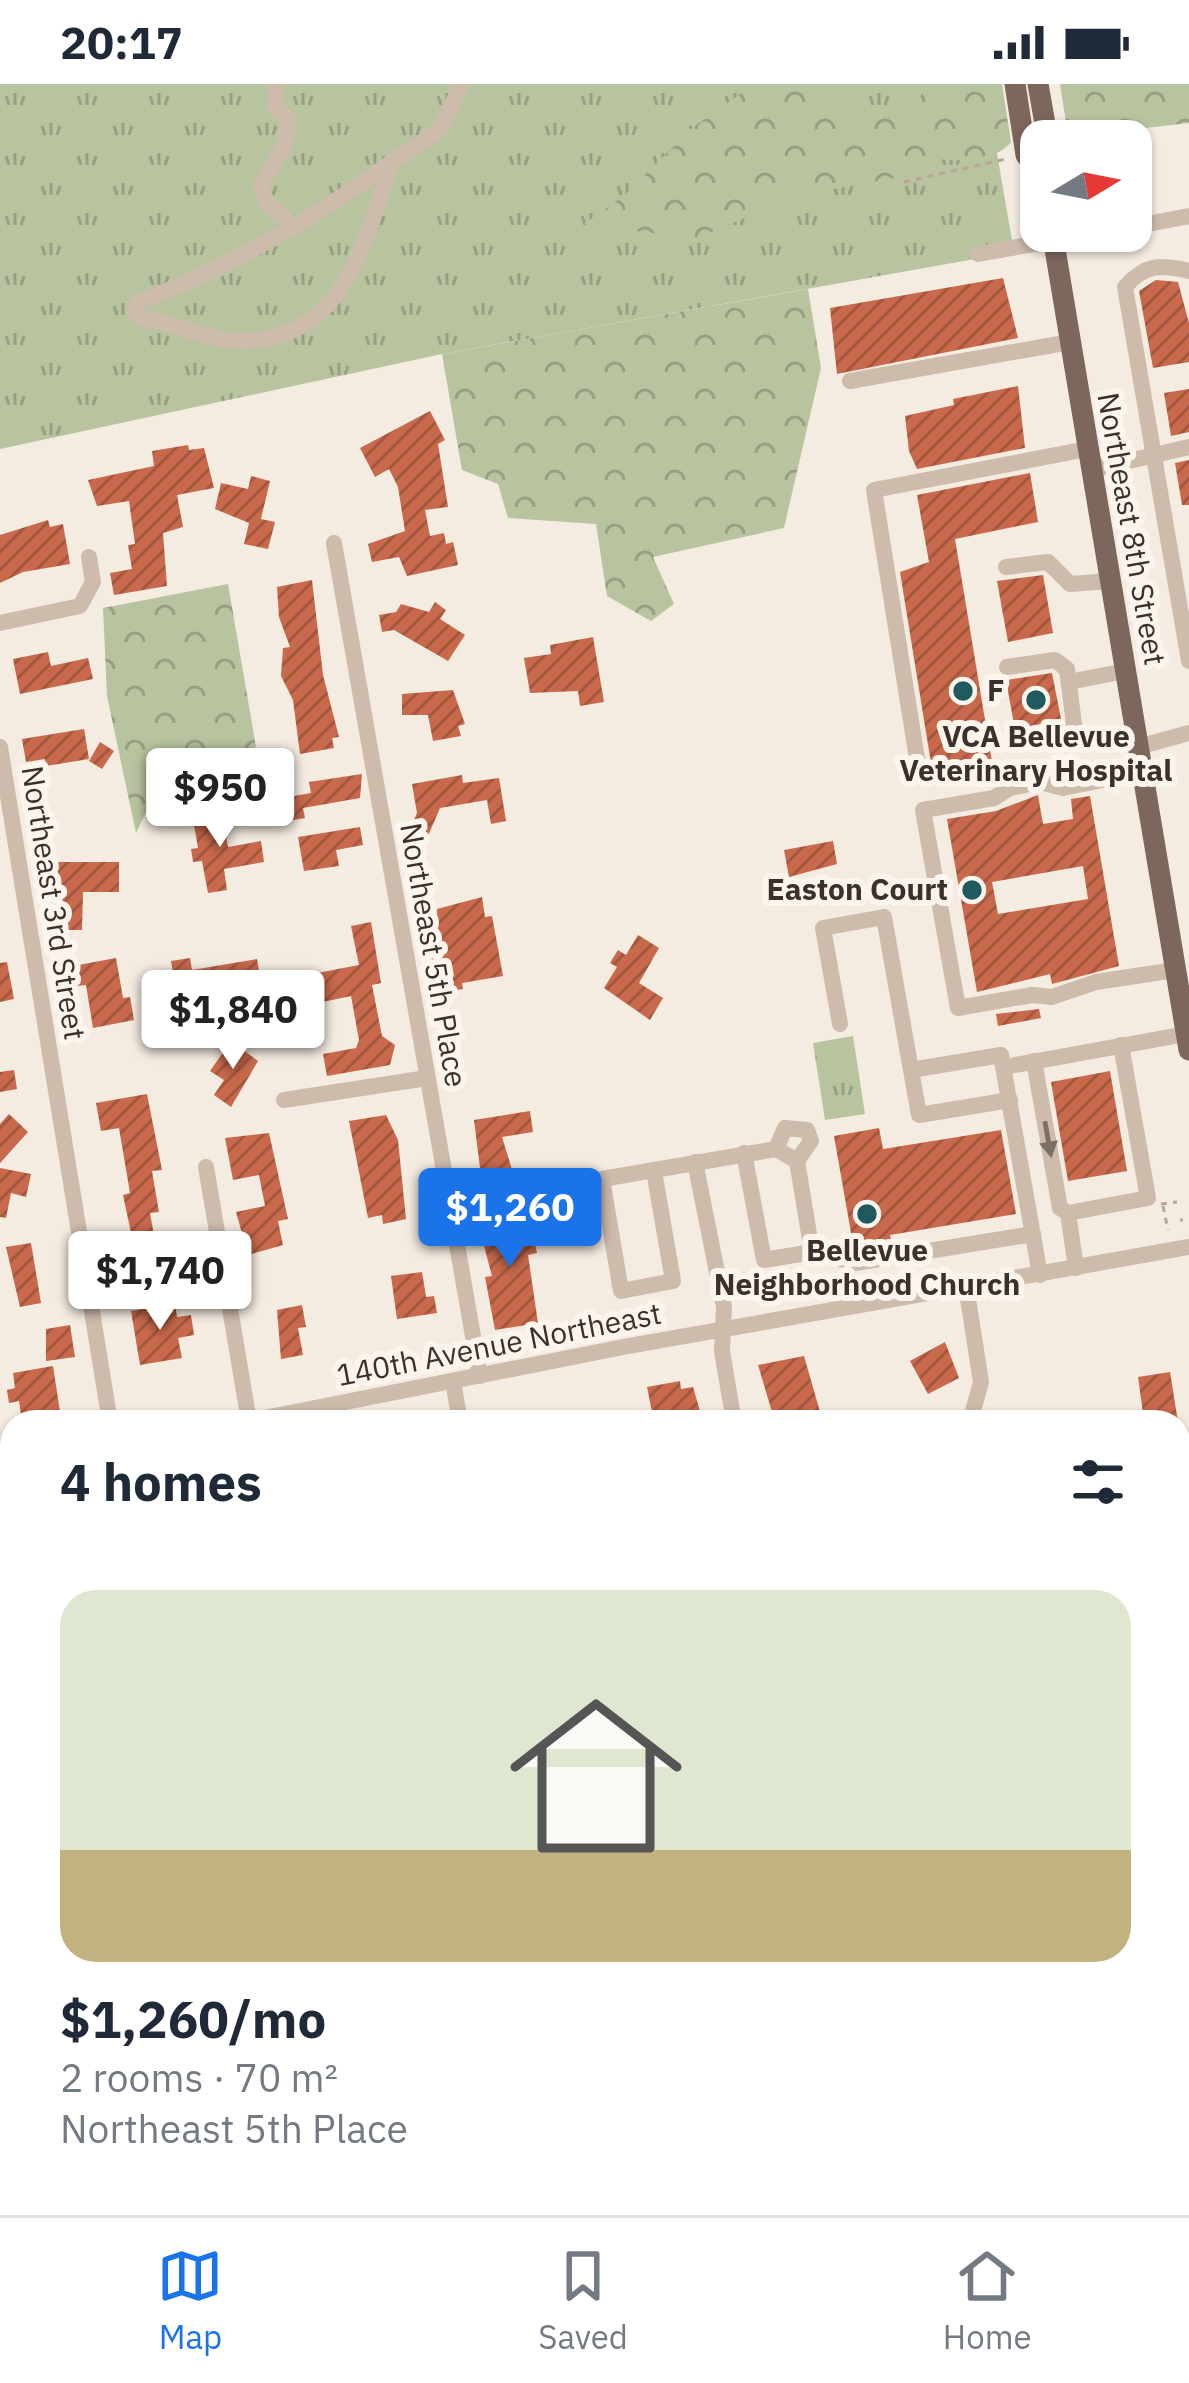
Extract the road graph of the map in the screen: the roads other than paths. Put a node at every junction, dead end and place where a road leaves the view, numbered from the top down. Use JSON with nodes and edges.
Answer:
{"nodes":[{"id":1,"x":277,"y":84,"type":"edge"},
{"id":2,"x":461,"y":84,"type":"edge"},
{"id":3,"x":1015,"y":84,"type":"edge"},
{"id":4,"x":1038,"y":84,"type":"edge"},
{"id":5,"x":1021,"y":120,"type":"edge"},
{"id":6,"x":1044,"y":120,"type":"edge"},
{"id":7,"x":392,"y":162,"type":"junction"},
{"id":8,"x":1189,"y":216,"type":"edge"},
{"id":9,"x":1152,"y":222,"type":"edge"},
{"id":10,"x":295,"y":228,"type":"junction"},
{"id":11,"x":1020,"y":244,"type":"edge"},
{"id":12,"x":1056,"y":252,"type":"edge"},
{"id":13,"x":978,"y":254,"type":"dead end"},
{"id":14,"x":1189,"y":271,"type":"edge"},
{"id":15,"x":1070,"y":342,"type":"junction"},
{"id":16,"x":850,"y":381,"type":"dead end"},
{"id":17,"x":1189,"y":447,"type":"edge"},
{"id":18,"x":1155,"y":453,"type":"junction"},
{"id":19,"x":1089,"y":459,"type":"junction"},
{"id":20,"x":334,"y":543,"type":"dead end"},
{"id":21,"x":88,"y":556,"type":"dead end"},
{"id":22,"x":1006,"y":567,"type":"dead end"},
{"id":23,"x":1109,"y":581,"type":"junction"},
{"id":24,"x":0,"y":623,"type":"edge"},
{"id":25,"x":1189,"y":662,"type":"edge"},
{"id":26,"x":1007,"y":667,"type":"dead end"},
{"id":27,"x":1125,"y":670,"type":"junction"},
{"id":28,"x":1069,"y":682,"type":"junction"},
{"id":29,"x":1189,"y":733,"type":"edge"},
{"id":30,"x":1023,"y":739,"type":"dead end"},
{"id":31,"x":0,"y":747,"type":"edge"},
{"id":32,"x":1138,"y":747,"type":"junction"},
{"id":33,"x":919,"y":771,"type":"dead end"},
{"id":34,"x":1142,"y":772,"type":"junction"},
{"id":35,"x":1178,"y":956,"type":"edge"},
{"id":36,"x":840,"y":1024,"type":"dead end"},
{"id":37,"x":1187,"y":1042,"type":"edge"},
{"id":38,"x":1121,"y":1045,"type":"junction"},
{"id":39,"x":1034,"y":1061,"type":"junction"},
{"id":40,"x":1004,"y":1066,"type":"junction"},
{"id":41,"x":911,"y":1070,"type":"junction"},
{"id":42,"x":427,"y":1078,"type":"junction"},
{"id":43,"x":284,"y":1100,"type":"dead end"},
{"id":44,"x":1010,"y":1100,"type":"junction"},
{"id":45,"x":776,"y":1149,"type":"junction"},
{"id":46,"x":745,"y":1153,"type":"junction"},
{"id":47,"x":797,"y":1160,"type":"junction"},
{"id":48,"x":695,"y":1162,"type":"junction"},
{"id":49,"x":206,"y":1167,"type":"dead end"},
{"id":50,"x":654,"y":1171,"type":"junction"},
{"id":51,"x":1068,"y":1213,"type":"junction"},
{"id":52,"x":1033,"y":1234,"type":"junction"},
{"id":53,"x":1189,"y":1247,"type":"edge"},
{"id":54,"x":812,"y":1252,"type":"junction"},
{"id":55,"x":1076,"y":1268,"type":"junction"},
{"id":56,"x":1040,"y":1275,"type":"junction"},
{"id":57,"x":966,"y":1286,"type":"junction"},
{"id":58,"x":724,"y":1329,"type":"junction"},
{"id":59,"x":479,"y":1376,"type":"junction"},
{"id":60,"x":453,"y":1381,"type":"junction"},
{"id":61,"x":108,"y":1410,"type":"edge"},
{"id":62,"x":245,"y":1410,"type":"edge"},
{"id":63,"x":307,"y":1410,"type":"edge"},
{"id":64,"x":458,"y":1410,"type":"edge"},
{"id":65,"x":733,"y":1410,"type":"edge"},
{"id":66,"x":973,"y":1410,"type":"edge"}],
"edges":[{"from":1,"to":10,"type":"street"},
{"from":2,"to":7,"type":"street"},
{"from":3,"to":5,"type":"main road"},
{"from":4,"to":6,"type":"main road"},
{"from":7,"to":10,"type":"street"},
{"from":7,"to":10,"type":"street"},
{"from":8,"to":9,"type":"street"},
{"from":11,"to":13,"type":"street"},
{"from":12,"to":15,"type":"main road","name":"Northeast 8th Street"},
{"from":14,"to":18,"type":"street"},
{"from":15,"to":16,"type":"street"},
{"from":15,"to":19,"type":"main road","name":"Northeast 8th Street"},
{"from":17,"to":18,"type":"street"},
{"from":18,"to":19,"type":"street"},
{"from":18,"to":25,"type":"street"},
{"from":19,"to":23,"type":"main road","name":"Northeast 8th Street"},
{"from":19,"to":33,"type":"street"},
{"from":20,"to":42,"type":"street","name":"Northeast 5th Place"},
{"from":21,"to":24,"type":"street"},
{"from":22,"to":23,"type":"street"},
{"from":23,"to":27,"type":"main road","name":"Northeast 8th Street"},
{"from":26,"to":28,"type":"street"},
{"from":27,"to":28,"type":"street"},
{"from":27,"to":32,"type":"main road","name":"Northeast 8th Street"},
{"from":28,"to":30,"type":"street"},
{"from":29,"to":32,"type":"street"},
{"from":31,"to":61,"type":"street","name":"Northeast 3rd Street"},
{"from":32,"to":34,"type":"main road","name":"Northeast 8th Street"},
{"from":34,"to":35,"type":"main road","name":"Northeast 8th Street"},
{"from":34,"to":35,"type":"street"},
{"from":35,"to":37,"type":"main road","name":"Northeast 8th Street"},
{"from":36,"to":41,"type":"street"},
{"from":37,"to":38,"type":"street"},
{"from":38,"to":39,"type":"street"},
{"from":38,"to":51,"type":"street"},
{"from":39,"to":40,"type":"street"},
{"from":39,"to":51,"type":"street","one_way":true},
{"from":40,"to":41,"type":"street"},
{"from":40,"to":44,"type":"street"},
{"from":41,"to":44,"type":"street"},
{"from":42,"to":43,"type":"street"},
{"from":42,"to":59,"type":"street","name":"Northeast 5th Place"},
{"from":44,"to":52,"type":"street"},
{"from":45,"to":46,"type":"street"},
{"from":45,"to":47,"type":"street"},
{"from":45,"to":47,"type":"street"},
{"from":46,"to":48,"type":"street"},
{"from":46,"to":54,"type":"street"},
{"from":47,"to":54,"type":"street"},
{"from":48,"to":50,"type":"street"},
{"from":48,"to":58,"type":"street"},
{"from":49,"to":62,"type":"street"},
{"from":50,"to":50,"type":"street"},
{"from":51,"to":55,"type":"street"},
{"from":52,"to":54,"type":"street"},
{"from":52,"to":56,"type":"street"},
{"from":53,"to":55,"type":"street","name":"140th Avenue Northeast"},
{"from":55,"to":56,"type":"street","name":"140th Avenue Northeast"},
{"from":56,"to":57,"type":"street","name":"140th Avenue Northeast"},
{"from":57,"to":58,"type":"street","name":"140th Avenue Northeast"},
{"from":57,"to":66,"type":"street"},
{"from":58,"to":59,"type":"street","name":"140th Avenue Northeast"},
{"from":58,"to":65,"type":"street"},
{"from":59,"to":60,"type":"street","name":"140th Avenue Northeast"},
{"from":60,"to":63,"type":"street","name":"140th Avenue Northeast"},
{"from":60,"to":64,"type":"street"}]}
